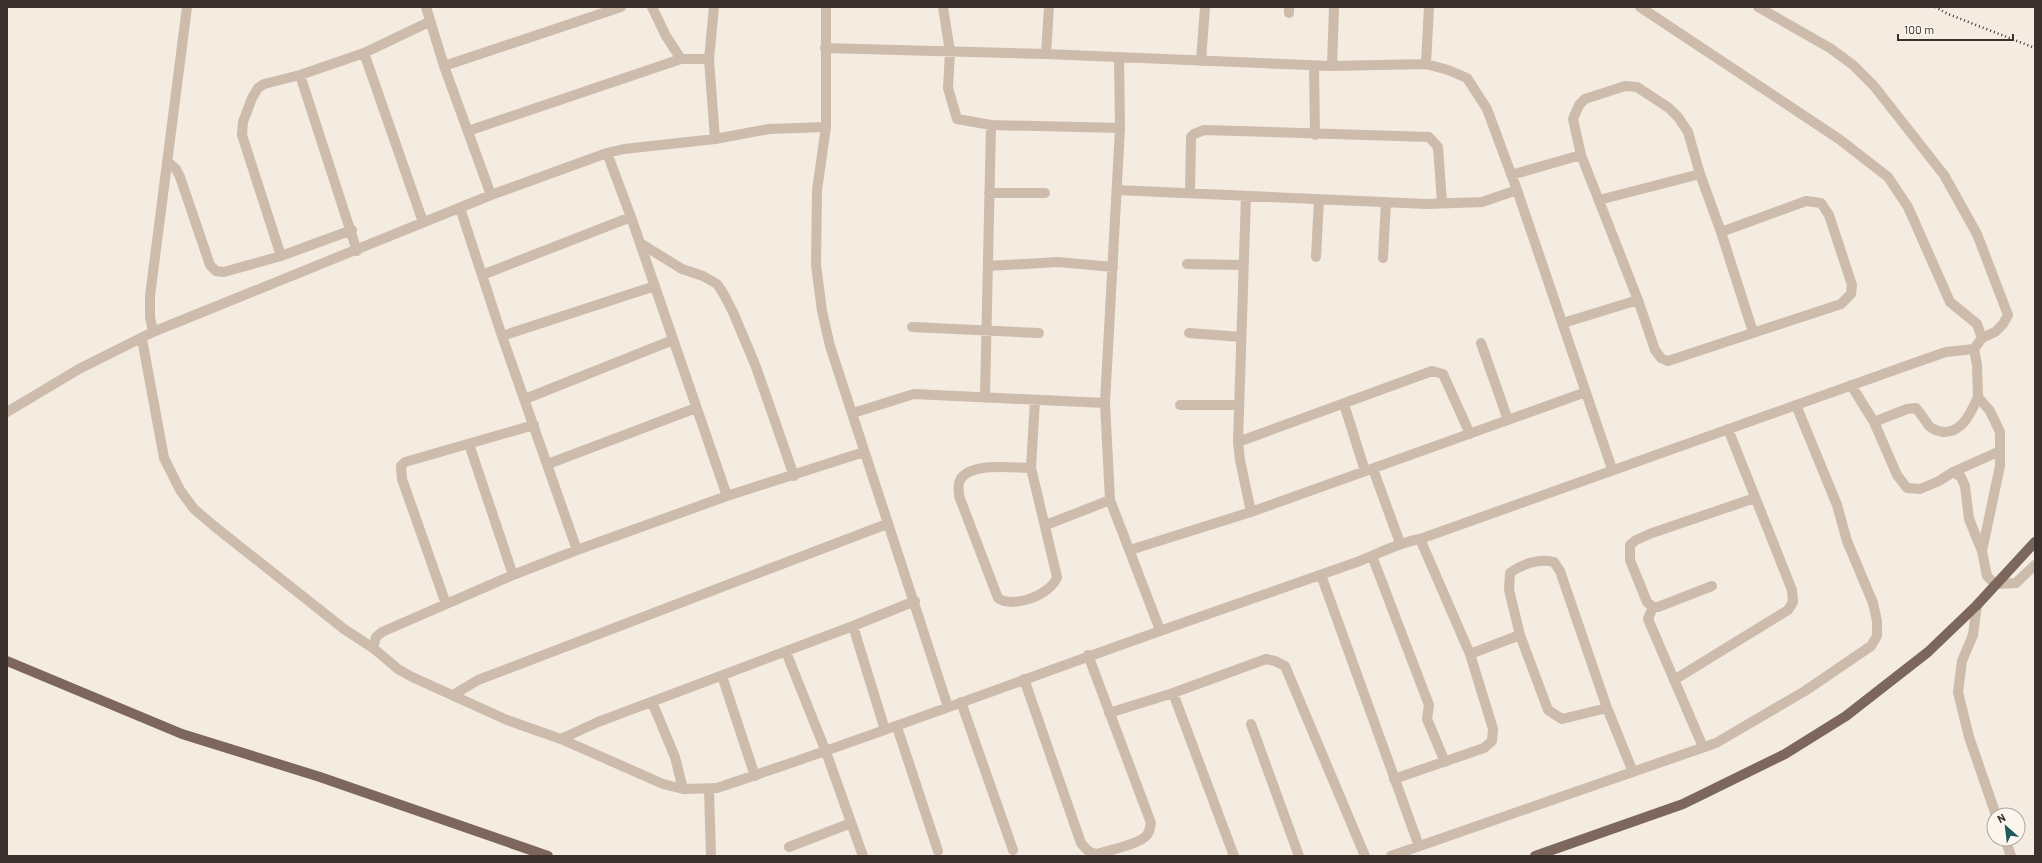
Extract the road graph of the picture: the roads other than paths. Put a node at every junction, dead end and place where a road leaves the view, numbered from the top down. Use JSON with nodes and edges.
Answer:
{"nodes":[{"id":1,"x":188,"y":7,"type":"edge"},
{"id":2,"x":426,"y":7,"type":"edge"},
{"id":3,"x":621,"y":7,"type":"edge"},
{"id":4,"x":652,"y":7,"type":"edge"},
{"id":5,"x":714,"y":7,"type":"edge"},
{"id":6,"x":826,"y":7,"type":"edge"},
{"id":7,"x":943,"y":7,"type":"edge"},
{"id":8,"x":1050,"y":7,"type":"edge"},
{"id":9,"x":1205,"y":7,"type":"edge"},
{"id":10,"x":1334,"y":7,"type":"edge"},
{"id":11,"x":1429,"y":7,"type":"edge"},
{"id":12,"x":1640,"y":7,"type":"edge"},
{"id":13,"x":1758,"y":7,"type":"edge"},
{"id":14,"x":429,"y":22,"type":"junction"},
{"id":15,"x":825,"y":48,"type":"junction"},
{"id":16,"x":364,"y":52,"type":"junction"},
{"id":17,"x":950,"y":52,"type":"junction"},
{"id":18,"x":1046,"y":54,"type":"junction"},
{"id":19,"x":1119,"y":58,"type":"junction"},
{"id":20,"x":681,"y":59,"type":"junction"},
{"id":21,"x":709,"y":59,"type":"junction"},
{"id":22,"x":1201,"y":61,"type":"junction"},
{"id":23,"x":1426,"y":64,"type":"junction"},
{"id":24,"x":444,"y":66,"type":"junction"},
{"id":25,"x":1314,"y":66,"type":"junction"},
{"id":26,"x":1332,"y":66,"type":"junction"},
{"id":27,"x":300,"y":75,"type":"junction"},
{"id":28,"x":991,"y":125,"type":"junction"},
{"id":29,"x":826,"y":127,"type":"junction"},
{"id":30,"x":1120,"y":128,"type":"junction"},
{"id":31,"x":468,"y":130,"type":"junction"},
{"id":32,"x":1316,"y":135,"type":"junction"},
{"id":33,"x":715,"y":139,"type":"junction"},
{"id":34,"x":607,"y":153,"type":"junction"},
{"id":35,"x":1581,"y":155,"type":"junction"},
{"id":36,"x":167,"y":161,"type":"junction"},
{"id":37,"x":1700,"y":174,"type":"junction"},
{"id":38,"x":1511,"y":175,"type":"junction"},
{"id":39,"x":1117,"y":190,"type":"junction"},
{"id":40,"x":1517,"y":190,"type":"junction"},
{"id":41,"x":990,"y":193,"type":"junction"},
{"id":42,"x":1045,"y":193,"type":"dead end"},
{"id":43,"x":1190,"y":194,"type":"junction"},
{"id":44,"x":491,"y":195,"type":"junction"},
{"id":45,"x":1246,"y":196,"type":"junction"},
{"id":46,"x":1319,"y":199,"type":"junction"},
{"id":47,"x":1599,"y":200,"type":"junction"},
{"id":48,"x":1386,"y":202,"type":"junction"},
{"id":49,"x":1442,"y":203,"type":"junction"},
{"id":50,"x":460,"y":208,"type":"junction"},
{"id":51,"x":631,"y":217,"type":"junction"},
{"id":52,"x":423,"y":222,"type":"junction"},
{"id":53,"x":352,"y":230,"type":"junction"},
{"id":54,"x":1721,"y":232,"type":"junction"},
{"id":55,"x":640,"y":244,"type":"junction"},
{"id":56,"x":358,"y":251,"type":"junction"},
{"id":57,"x":281,"y":256,"type":"junction"},
{"id":58,"x":1316,"y":257,"type":"dead end"},
{"id":59,"x":1383,"y":258,"type":"dead end"},
{"id":60,"x":1187,"y":264,"type":"dead end"},
{"id":61,"x":1244,"y":265,"type":"junction"},
{"id":62,"x":988,"y":266,"type":"junction"},
{"id":63,"x":1112,"y":267,"type":"junction"},
{"id":64,"x":482,"y":275,"type":"junction"},
{"id":65,"x":655,"y":286,"type":"junction"},
{"id":66,"x":1638,"y":300,"type":"junction"},
{"id":67,"x":1563,"y":323,"type":"junction"},
{"id":68,"x":912,"y":328,"type":"dead end"},
{"id":69,"x":986,"y":330,"type":"junction"},
{"id":70,"x":153,"y":332,"type":"junction"},
{"id":71,"x":1753,"y":332,"type":"junction"},
{"id":72,"x":1039,"y":333,"type":"dead end"},
{"id":73,"x":1189,"y":333,"type":"dead end"},
{"id":74,"x":502,"y":336,"type":"junction"},
{"id":75,"x":1241,"y":336,"type":"junction"},
{"id":76,"x":1982,"y":338,"type":"junction"},
{"id":77,"x":142,"y":339,"type":"junction"},
{"id":78,"x":673,"y":340,"type":"junction"},
{"id":79,"x":1481,"y":343,"type":"dead end"},
{"id":80,"x":1974,"y":349,"type":"junction"},
{"id":81,"x":1851,"y":385,"type":"junction"},
{"id":82,"x":1586,"y":392,"type":"junction"},
{"id":83,"x":1978,"y":397,"type":"junction"},
{"id":84,"x":985,"y":398,"type":"junction"},
{"id":85,"x":525,"y":399,"type":"junction"},
{"id":86,"x":1035,"y":400,"type":"junction"},
{"id":87,"x":1105,"y":403,"type":"junction"},
{"id":88,"x":1344,"y":404,"type":"junction"},
{"id":89,"x":1180,"y":405,"type":"dead end"},
{"id":90,"x":1238,"y":405,"type":"junction"},
{"id":91,"x":1796,"y":405,"type":"junction"},
{"id":92,"x":696,"y":408,"type":"junction"},
{"id":93,"x":7,"y":412,"type":"edge"},
{"id":94,"x":853,"y":413,"type":"junction"},
{"id":95,"x":1508,"y":420,"type":"junction"},
{"id":96,"x":1874,"y":422,"type":"junction"},
{"id":97,"x":534,"y":425,"type":"junction"},
{"id":98,"x":1728,"y":429,"type":"junction"},
{"id":99,"x":1470,"y":434,"type":"junction"},
{"id":100,"x":1238,"y":442,"type":"junction"},
{"id":101,"x":469,"y":444,"type":"junction"},
{"id":102,"x":2000,"y":451,"type":"junction"},
{"id":103,"x":864,"y":452,"type":"junction"},
{"id":104,"x":548,"y":464,"type":"junction"},
{"id":105,"x":1031,"y":468,"type":"junction"},
{"id":106,"x":1369,"y":470,"type":"junction"},
{"id":107,"x":1612,"y":470,"type":"junction"},
{"id":108,"x":1953,"y":472,"type":"junction"},
{"id":109,"x":794,"y":476,"type":"junction"},
{"id":110,"x":727,"y":496,"type":"junction"},
{"id":111,"x":1755,"y":498,"type":"junction"},
{"id":112,"x":1110,"y":500,"type":"junction"},
{"id":113,"x":1251,"y":512,"type":"junction"},
{"id":114,"x":887,"y":524,"type":"junction"},
{"id":115,"x":1046,"y":525,"type":"junction"},
{"id":116,"x":1420,"y":539,"type":"junction"},
{"id":117,"x":2035,"y":542,"type":"edge"},
{"id":118,"x":1400,"y":543,"type":"junction"},
{"id":119,"x":577,"y":550,"type":"junction"},
{"id":120,"x":1130,"y":550,"type":"junction"},
{"id":121,"x":1982,"y":551,"type":"junction"},
{"id":122,"x":1372,"y":556,"type":"junction"},
{"id":123,"x":2035,"y":565,"type":"edge"},
{"id":124,"x":513,"y":575,"type":"junction"},
{"id":125,"x":1321,"y":575,"type":"junction"},
{"id":126,"x":1995,"y":584,"type":"junction"},
{"id":127,"x":1712,"y":586,"type":"dead end"},
{"id":128,"x":914,"y":601,"type":"junction"},
{"id":129,"x":446,"y":604,"type":"junction"},
{"id":130,"x":1977,"y":605,"type":"junction"},
{"id":131,"x":1653,"y":606,"type":"junction"},
{"id":132,"x":854,"y":626,"type":"junction"},
{"id":133,"x":1160,"y":630,"type":"junction"},
{"id":134,"x":1520,"y":635,"type":"junction"},
{"id":135,"x":373,"y":648,"type":"junction"},
{"id":136,"x":786,"y":652,"type":"junction"},
{"id":137,"x":1470,"y":654,"type":"junction"},
{"id":138,"x":1088,"y":655,"type":"junction"},
{"id":139,"x":7,"y":661,"type":"edge"},
{"id":140,"x":722,"y":676,"type":"junction"},
{"id":141,"x":1024,"y":679,"type":"junction"},
{"id":142,"x":1674,"y":680,"type":"junction"},
{"id":143,"x":1173,"y":693,"type":"junction"},
{"id":144,"x":453,"y":695,"type":"junction"},
{"id":145,"x":652,"y":702,"type":"junction"},
{"id":146,"x":960,"y":702,"type":"junction"},
{"id":147,"x":948,"y":707,"type":"junction"},
{"id":148,"x":1607,"y":708,"type":"junction"},
{"id":149,"x":1110,"y":713,"type":"junction"},
{"id":150,"x":1251,"y":724,"type":"dead end"},
{"id":151,"x":897,"y":727,"type":"junction"},
{"id":152,"x":885,"y":730,"type":"junction"},
{"id":153,"x":561,"y":739,"type":"junction"},
{"id":154,"x":1703,"y":747,"type":"junction"},
{"id":155,"x":826,"y":752,"type":"junction"},
{"id":156,"x":1445,"y":762,"type":"junction"},
{"id":157,"x":1633,"y":772,"type":"junction"},
{"id":158,"x":755,"y":776,"type":"junction"},
{"id":159,"x":1394,"y":779,"type":"junction"},
{"id":160,"x":683,"y":789,"type":"junction"},
{"id":161,"x":709,"y":789,"type":"junction"},
{"id":162,"x":1993,"y":807,"type":"edge"},
{"id":163,"x":851,"y":823,"type":"junction"},
{"id":164,"x":1419,"y":846,"type":"junction"},
{"id":165,"x":789,"y":847,"type":"dead end"},
{"id":166,"x":1013,"y":850,"type":"dead end"},
{"id":167,"x":938,"y":851,"type":"dead end"},
{"id":168,"x":548,"y":856,"type":"edge"},
{"id":169,"x":711,"y":856,"type":"edge"},
{"id":170,"x":863,"y":856,"type":"edge"},
{"id":171,"x":1234,"y":856,"type":"edge"},
{"id":172,"x":1299,"y":856,"type":"edge"},
{"id":173,"x":1365,"y":856,"type":"edge"},
{"id":174,"x":1391,"y":856,"type":"edge"},
{"id":175,"x":1535,"y":856,"type":"edge"}],
"edges":[{"from":1,"to":36,"type":"street"},
{"from":2,"to":14,"type":"street"},
{"from":3,"to":24,"type":"street"},
{"from":4,"to":20,"type":"street"},
{"from":5,"to":21,"type":"street"},
{"from":6,"to":15,"type":"street"},
{"from":7,"to":17,"type":"street"},
{"from":8,"to":18,"type":"street"},
{"from":9,"to":22,"type":"street"},
{"from":10,"to":26,"type":"street"},
{"from":11,"to":23,"type":"street"},
{"from":12,"to":76,"type":"street"},
{"from":13,"to":76,"type":"street"},
{"from":14,"to":16,"type":"street"},
{"from":14,"to":24,"type":"street"},
{"from":15,"to":17,"type":"street"},
{"from":15,"to":29,"type":"street"},
{"from":16,"to":27,"type":"street"},
{"from":16,"to":52,"type":"street"},
{"from":17,"to":18,"type":"street"},
{"from":17,"to":28,"type":"street"},
{"from":18,"to":19,"type":"street"},
{"from":19,"to":22,"type":"street"},
{"from":19,"to":30,"type":"street"},
{"from":20,"to":21,"type":"street"},
{"from":20,"to":31,"type":"street"},
{"from":21,"to":33,"type":"street"},
{"from":22,"to":25,"type":"street"},
{"from":23,"to":26,"type":"street"},
{"from":23,"to":38,"type":"street"},
{"from":24,"to":31,"type":"street"},
{"from":25,"to":26,"type":"street"},
{"from":25,"to":32,"type":"street"},
{"from":27,"to":53,"type":"street"},
{"from":27,"to":57,"type":"street"},
{"from":28,"to":30,"type":"street"},
{"from":28,"to":41,"type":"street"},
{"from":29,"to":33,"type":"street"},
{"from":29,"to":94,"type":"street"},
{"from":30,"to":39,"type":"street"},
{"from":31,"to":44,"type":"street"},
{"from":32,"to":43,"type":"street"},
{"from":32,"to":49,"type":"street"},
{"from":33,"to":34,"type":"street"},
{"from":34,"to":44,"type":"street"},
{"from":34,"to":51,"type":"street"},
{"from":35,"to":37,"type":"street"},
{"from":35,"to":38,"type":"street"},
{"from":35,"to":47,"type":"street"},
{"from":36,"to":57,"type":"street"},
{"from":36,"to":70,"type":"street"},
{"from":37,"to":47,"type":"street"},
{"from":37,"to":54,"type":"street"},
{"from":38,"to":40,"type":"street"},
{"from":39,"to":43,"type":"street"},
{"from":39,"to":63,"type":"street"},
{"from":40,"to":49,"type":"street"},
{"from":40,"to":67,"type":"street"},
{"from":41,"to":42,"type":"street"},
{"from":41,"to":62,"type":"street"},
{"from":43,"to":45,"type":"street"},
{"from":44,"to":50,"type":"street"},
{"from":45,"to":46,"type":"street"},
{"from":45,"to":61,"type":"street"},
{"from":46,"to":48,"type":"street"},
{"from":46,"to":58,"type":"street"},
{"from":47,"to":66,"type":"street"},
{"from":48,"to":49,"type":"street"},
{"from":48,"to":59,"type":"street"},
{"from":50,"to":52,"type":"street"},
{"from":50,"to":64,"type":"street"},
{"from":51,"to":55,"type":"street"},
{"from":51,"to":64,"type":"street"},
{"from":52,"to":56,"type":"street"},
{"from":53,"to":56,"type":"street"},
{"from":53,"to":57,"type":"street"},
{"from":54,"to":71,"type":"street"},
{"from":54,"to":71,"type":"street"},
{"from":55,"to":65,"type":"street"},
{"from":55,"to":109,"type":"street"},
{"from":56,"to":70,"type":"street"},
{"from":60,"to":61,"type":"street"},
{"from":61,"to":75,"type":"street"},
{"from":62,"to":63,"type":"street"},
{"from":62,"to":69,"type":"street"},
{"from":63,"to":87,"type":"street"},
{"from":64,"to":74,"type":"street"},
{"from":65,"to":74,"type":"street"},
{"from":65,"to":78,"type":"street"},
{"from":66,"to":67,"type":"street"},
{"from":66,"to":71,"type":"street"},
{"from":67,"to":82,"type":"street"},
{"from":68,"to":69,"type":"street"},
{"from":69,"to":72,"type":"street"},
{"from":69,"to":84,"type":"street"},
{"from":70,"to":77,"type":"street"},
{"from":73,"to":75,"type":"street"},
{"from":74,"to":85,"type":"street"},
{"from":75,"to":90,"type":"street"},
{"from":76,"to":80,"type":"street"},
{"from":77,"to":93,"type":"street"},
{"from":77,"to":135,"type":"street"},
{"from":78,"to":85,"type":"street"},
{"from":78,"to":92,"type":"street"},
{"from":79,"to":95,"type":"street"},
{"from":80,"to":81,"type":"street"},
{"from":80,"to":83,"type":"street"},
{"from":81,"to":91,"type":"street"},
{"from":81,"to":96,"type":"street"},
{"from":82,"to":95,"type":"street"},
{"from":82,"to":107,"type":"street"},
{"from":83,"to":96,"type":"street"},
{"from":83,"to":102,"type":"street"},
{"from":84,"to":86,"type":"street"},
{"from":84,"to":94,"type":"street"},
{"from":85,"to":97,"type":"street"},
{"from":86,"to":87,"type":"street"},
{"from":86,"to":105,"type":"street"},
{"from":87,"to":112,"type":"street"},
{"from":88,"to":99,"type":"street"},
{"from":88,"to":100,"type":"street"},
{"from":88,"to":106,"type":"street"},
{"from":89,"to":90,"type":"street"},
{"from":90,"to":100,"type":"street"},
{"from":91,"to":98,"type":"street"},
{"from":91,"to":154,"type":"street"},
{"from":92,"to":104,"type":"street"},
{"from":92,"to":110,"type":"street"},
{"from":94,"to":103,"type":"street"},
{"from":95,"to":99,"type":"street"},
{"from":96,"to":108,"type":"street"},
{"from":97,"to":101,"type":"street"},
{"from":97,"to":104,"type":"street"},
{"from":98,"to":107,"type":"street"},
{"from":98,"to":111,"type":"street"},
{"from":99,"to":106,"type":"street"},
{"from":100,"to":113,"type":"street"},
{"from":101,"to":124,"type":"street"},
{"from":101,"to":129,"type":"street"},
{"from":102,"to":108,"type":"street"},
{"from":102,"to":121,"type":"street"},
{"from":103,"to":109,"type":"street"},
{"from":103,"to":114,"type":"street"},
{"from":104,"to":119,"type":"street"},
{"from":105,"to":115,"type":"street"},
{"from":105,"to":115,"type":"street"},
{"from":106,"to":113,"type":"street"},
{"from":106,"to":118,"type":"street"},
{"from":107,"to":116,"type":"street"},
{"from":108,"to":121,"type":"street"},
{"from":109,"to":110,"type":"street"},
{"from":110,"to":119,"type":"street"},
{"from":111,"to":131,"type":"street"},
{"from":111,"to":142,"type":"street"},
{"from":112,"to":115,"type":"street"},
{"from":112,"to":120,"type":"street"},
{"from":113,"to":120,"type":"street"},
{"from":114,"to":128,"type":"street"},
{"from":114,"to":144,"type":"street"},
{"from":116,"to":118,"type":"street"},
{"from":116,"to":137,"type":"street"},
{"from":117,"to":126,"type":"main road"},
{"from":118,"to":122,"type":"street"},
{"from":119,"to":124,"type":"street"},
{"from":120,"to":133,"type":"street"},
{"from":121,"to":126,"type":"street"},
{"from":122,"to":125,"type":"street"},
{"from":122,"to":156,"type":"street"},
{"from":123,"to":126,"type":"street"},
{"from":124,"to":129,"type":"street"},
{"from":125,"to":133,"type":"street"},
{"from":125,"to":159,"type":"street"},
{"from":126,"to":130,"type":"main road"},
{"from":127,"to":131,"type":"street"},
{"from":128,"to":132,"type":"street"},
{"from":128,"to":147,"type":"street"},
{"from":129,"to":135,"type":"street"},
{"from":130,"to":162,"type":"street"},
{"from":130,"to":175,"type":"main road"},
{"from":131,"to":142,"type":"street"},
{"from":132,"to":136,"type":"street"},
{"from":132,"to":152,"type":"street"},
{"from":133,"to":138,"type":"street"},
{"from":134,"to":137,"type":"street"},
{"from":134,"to":148,"type":"street"},
{"from":134,"to":148,"type":"street"},
{"from":135,"to":144,"type":"street"},
{"from":136,"to":140,"type":"street"},
{"from":136,"to":155,"type":"street"},
{"from":137,"to":156,"type":"street"},
{"from":138,"to":141,"type":"street"},
{"from":138,"to":149,"type":"street"},
{"from":139,"to":168,"type":"main road"},
{"from":140,"to":145,"type":"street"},
{"from":140,"to":158,"type":"street"},
{"from":141,"to":146,"type":"street"},
{"from":141,"to":149,"type":"street"},
{"from":142,"to":154,"type":"street"},
{"from":143,"to":149,"type":"street"},
{"from":143,"to":171,"type":"street"},
{"from":143,"to":173,"type":"street"},
{"from":144,"to":153,"type":"street"},
{"from":145,"to":153,"type":"street"},
{"from":145,"to":160,"type":"street"},
{"from":146,"to":147,"type":"street"},
{"from":146,"to":166,"type":"street"},
{"from":147,"to":151,"type":"street"},
{"from":148,"to":157,"type":"street"},
{"from":150,"to":172,"type":"street"},
{"from":151,"to":152,"type":"street"},
{"from":151,"to":167,"type":"street"},
{"from":152,"to":155,"type":"street"},
{"from":153,"to":160,"type":"street"},
{"from":154,"to":157,"type":"street"},
{"from":155,"to":158,"type":"street"},
{"from":155,"to":163,"type":"street"},
{"from":156,"to":159,"type":"street"},
{"from":157,"to":164,"type":"street"},
{"from":158,"to":161,"type":"street"},
{"from":159,"to":164,"type":"street"},
{"from":160,"to":161,"type":"street"},
{"from":161,"to":169,"type":"street"},
{"from":163,"to":165,"type":"street"},
{"from":163,"to":170,"type":"street"},
{"from":164,"to":174,"type":"street"}]}
